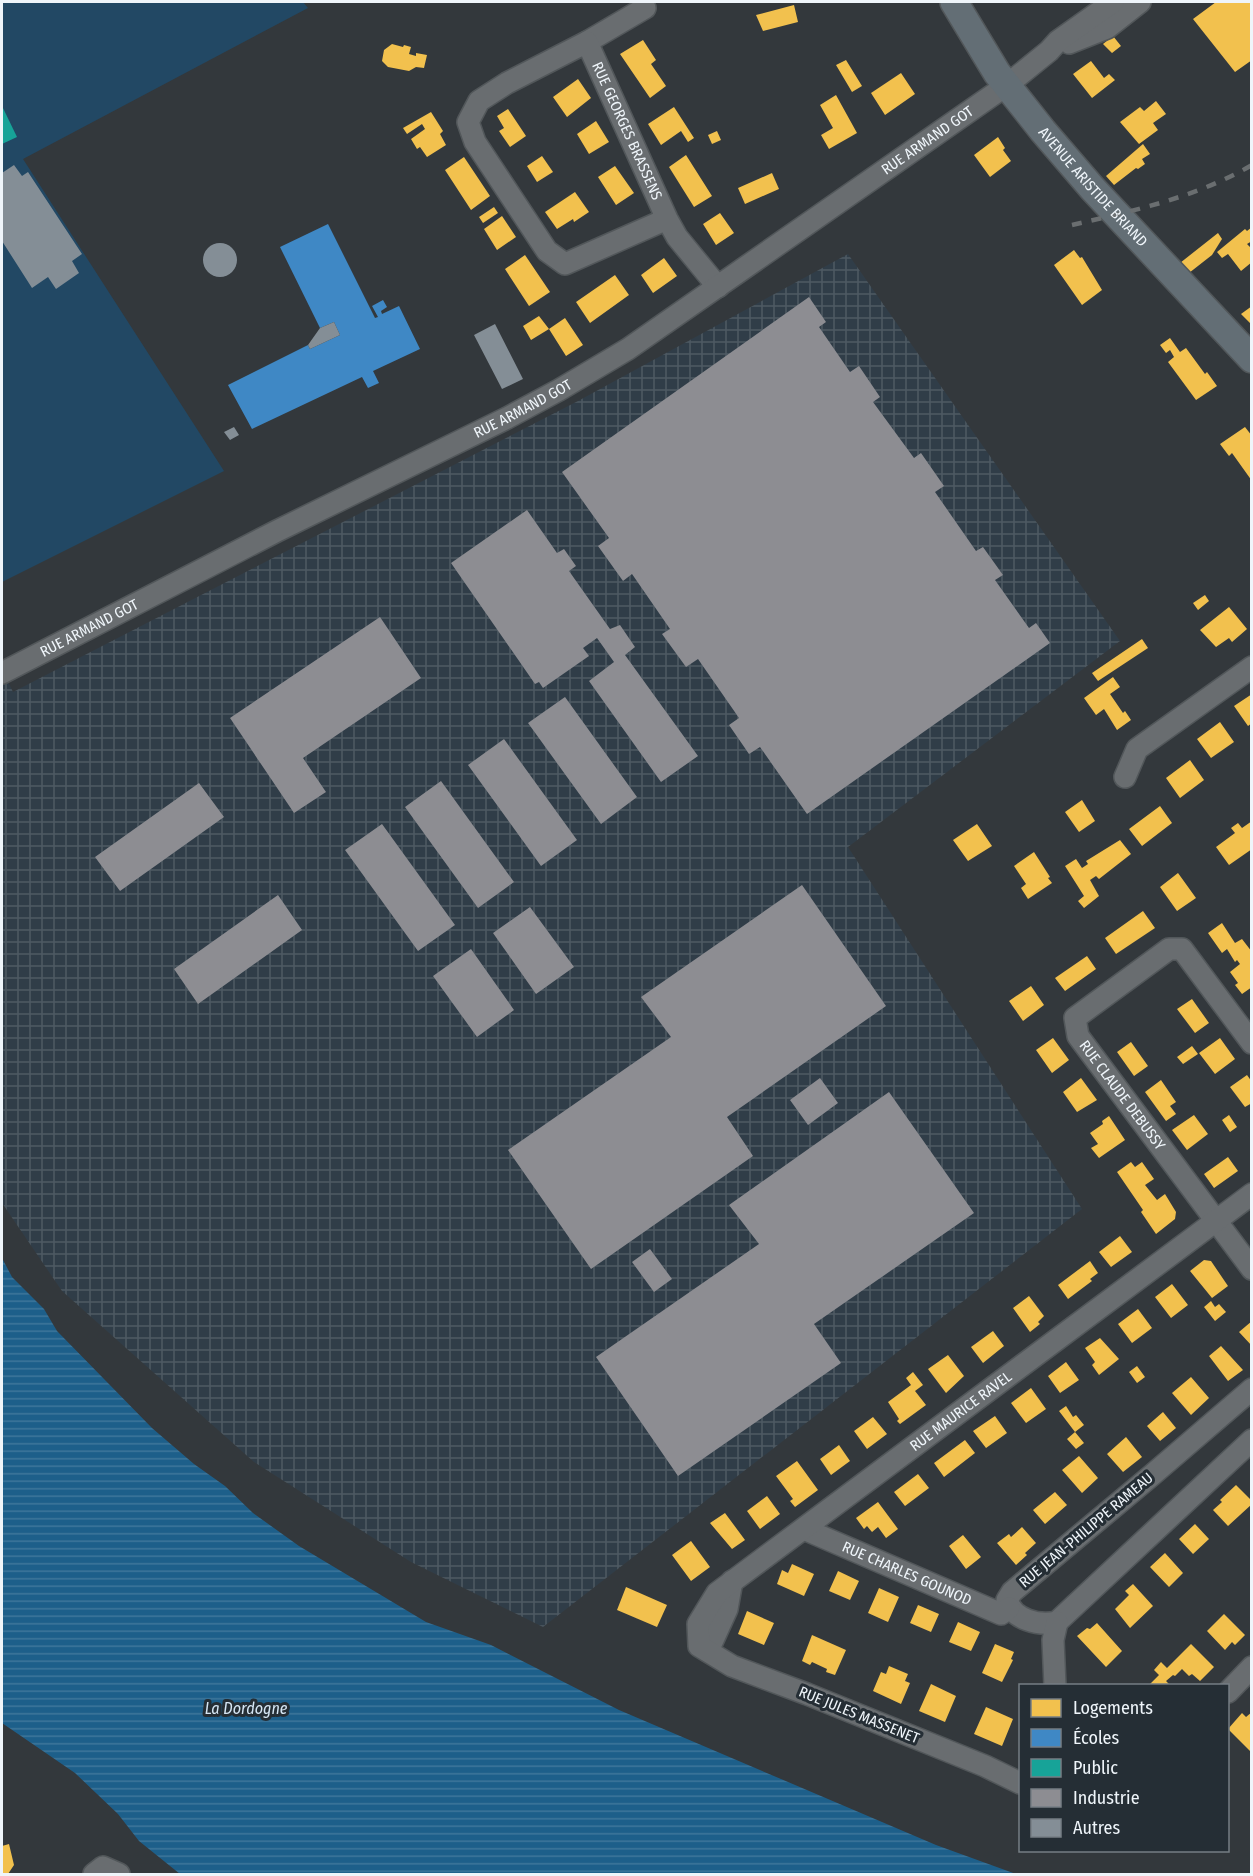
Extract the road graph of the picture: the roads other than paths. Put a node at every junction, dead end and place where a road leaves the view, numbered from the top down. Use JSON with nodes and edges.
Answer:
{"nodes":[{"id":1,"x":954,"y":2,"type":"edge"},
{"id":2,"x":1113,"y":2,"type":"edge"},
{"id":3,"x":1140,"y":2,"type":"edge"},
{"id":4,"x":645,"y":8,"type":"dead end"},
{"id":5,"x":586,"y":42,"type":"junction"},
{"id":6,"x":1049,"y":51,"type":"junction"},
{"id":7,"x":1007,"y":85,"type":"junction"},
{"id":8,"x":667,"y":219,"type":"junction"},
{"id":9,"x":718,"y":287,"type":"junction"},
{"id":10,"x":1251,"y":359,"type":"edge"},
{"id":11,"x":1251,"y":667,"type":"edge"},
{"id":12,"x":2,"y":673,"type":"edge"},
{"id":13,"x":1125,"y":777,"type":"dead end"},
{"id":14,"x":1251,"y":1043,"type":"edge"},
{"id":15,"x":1251,"y":1194,"type":"edge"},
{"id":16,"x":1215,"y":1222,"type":"junction"},
{"id":17,"x":1251,"y":1269,"type":"edge"},
{"id":18,"x":1251,"y":1389,"type":"edge"},
{"id":19,"x":1251,"y":1440,"type":"edge"},
{"id":20,"x":804,"y":1529,"type":"junction"},
{"id":21,"x":1010,"y":1608,"type":"junction"},
{"id":22,"x":1056,"y":1622,"type":"junction"},
{"id":23,"x":703,"y":1648,"type":"joint"},
{"id":24,"x":1251,"y":1667,"type":"edge"},
{"id":25,"x":1055,"y":1684,"type":"edge"},
{"id":26,"x":1229,"y":1690,"type":"edge"},
{"id":27,"x":1019,"y":1782,"type":"edge"}],
"edges":[{"from":1,"to":7,"type":"main road","name":"AVENUE ARISTIDE BRIAND"},
{"from":2,"to":6,"type":"street","name":"RUE ARMAND GOT"},
{"from":3,"to":6,"type":"street"},
{"from":4,"to":5,"type":"street","name":"RUE GEORGES BRASSENS"},
{"from":5,"to":8,"type":"street","name":"RUE GEORGES BRASSENS"},
{"from":5,"to":8,"type":"street","name":"RUE GEORGES BRASSENS"},
{"from":6,"to":7,"type":"street","name":"RUE ARMAND GOT"},
{"from":7,"to":9,"type":"street","name":"RUE ARMAND GOT"},
{"from":7,"to":10,"type":"main road","name":"AVENUE ARISTIDE BRIAND"},
{"from":8,"to":9,"type":"street","name":"RUE GEORGES BRASSENS"},
{"from":9,"to":12,"type":"street","name":"RUE ARMAND GOT"},
{"from":11,"to":13,"type":"street"},
{"from":14,"to":16,"type":"street","name":"RUE CLAUDE DEBUSSY"},
{"from":15,"to":16,"type":"street","name":"RUE MAURICE RAVEL"},
{"from":16,"to":17,"type":"street"},
{"from":16,"to":20,"type":"street","name":"RUE MAURICE RAVEL"},
{"from":18,"to":21,"type":"street","name":"RUE JEAN-PHILIPPE RAMEAU"},
{"from":19,"to":22,"type":"street"},
{"from":20,"to":21,"type":"street","name":"RUE CHARLES GOUNOD"},
{"from":20,"to":23,"type":"street","name":"RUE MAURICE RAVEL"},
{"from":21,"to":22,"type":"street"},
{"from":22,"to":25,"type":"street"},
{"from":23,"to":27,"type":"street","name":"RUE JULES MASSENET"},
{"from":24,"to":26,"type":"street"}]}
